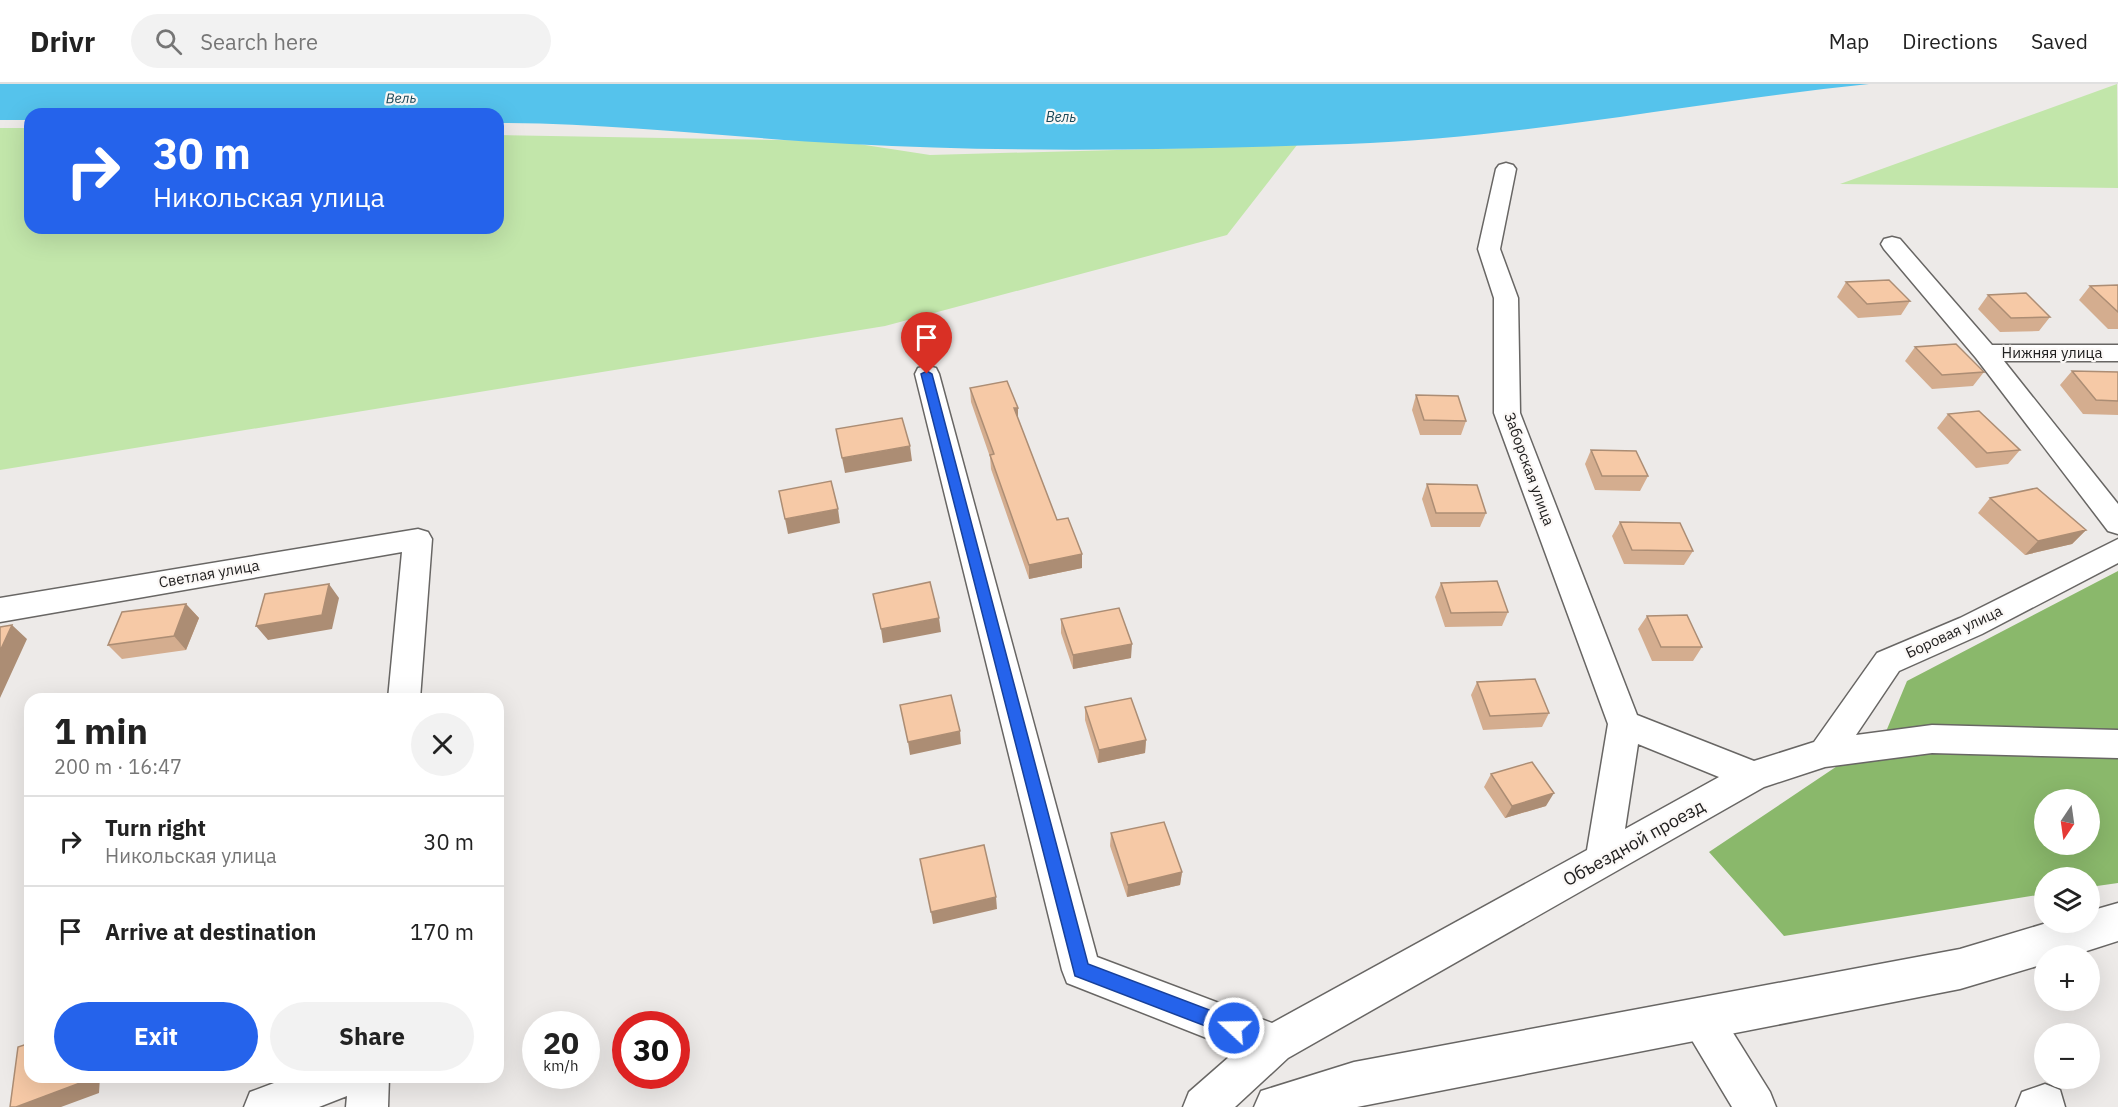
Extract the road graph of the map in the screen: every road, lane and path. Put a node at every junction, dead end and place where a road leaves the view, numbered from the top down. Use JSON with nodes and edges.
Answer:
{"nodes":[{"id":1,"x":1506,"y":169,"type":"dead end"},
{"id":2,"x":1892,"y":244,"type":"dead end"},
{"id":3,"x":2118,"y":352,"type":"edge"},
{"id":4,"x":1985,"y":353,"type":"junction"},
{"id":5,"x":927,"y":374,"type":"dead end"},
{"id":6,"x":2118,"y":524,"type":"edge"},
{"id":7,"x":2118,"y":550,"type":"edge"},
{"id":8,"x":0,"y":610,"type":"edge"},
{"id":9,"x":405,"y":693,"type":"edge"},
{"id":10,"x":1624,"y":724,"type":"junction"},
{"id":11,"x":2118,"y":744,"type":"edge"},
{"id":12,"x":1826,"y":753,"type":"junction"},
{"id":13,"x":1753,"y":776,"type":"junction"},
{"id":14,"x":1603,"y":860,"type":"junction"},
{"id":15,"x":2118,"y":922,"type":"edge"},
{"id":16,"x":1701,"y":1017,"type":"junction"},
{"id":17,"x":1274,"y":1044,"type":"junction"},
{"id":18,"x":328,"y":1083,"type":"edge"},
{"id":19,"x":369,"y":1083,"type":"edge"},
{"id":20,"x":265,"y":1107,"type":"edge"},
{"id":21,"x":367,"y":1107,"type":"edge"},
{"id":22,"x":1204,"y":1107,"type":"edge"},
{"id":23,"x":1277,"y":1107,"type":"edge"},
{"id":24,"x":1755,"y":1107,"type":"edge"}],
"edges":[{"from":1,"to":10,"type":"street","name":"Заборская улица"},
{"from":2,"to":4,"type":"street"},
{"from":3,"to":4,"type":"street","name":"Нижняя улица"},
{"from":4,"to":6,"type":"street"},
{"from":5,"to":17,"type":"street"},
{"from":7,"to":12,"type":"street","name":"Боровая улица"},
{"from":8,"to":9,"type":"street","name":"Светлая улица"},
{"from":10,"to":13,"type":"street"},
{"from":10,"to":14,"type":"street"},
{"from":11,"to":12,"type":"street","name":"Объездной проезд"},
{"from":12,"to":13,"type":"street","name":"Объездной проезд"},
{"from":13,"to":14,"type":"street","name":"Объездной проезд"},
{"from":14,"to":17,"type":"street","name":"Объездной проезд"},
{"from":15,"to":16,"type":"main road"},
{"from":16,"to":23,"type":"main road"},
{"from":16,"to":24,"type":"street"},
{"from":17,"to":22,"type":"street","name":"Объездной проезд"},
{"from":18,"to":20,"type":"street"},
{"from":19,"to":21,"type":"street"}]}
